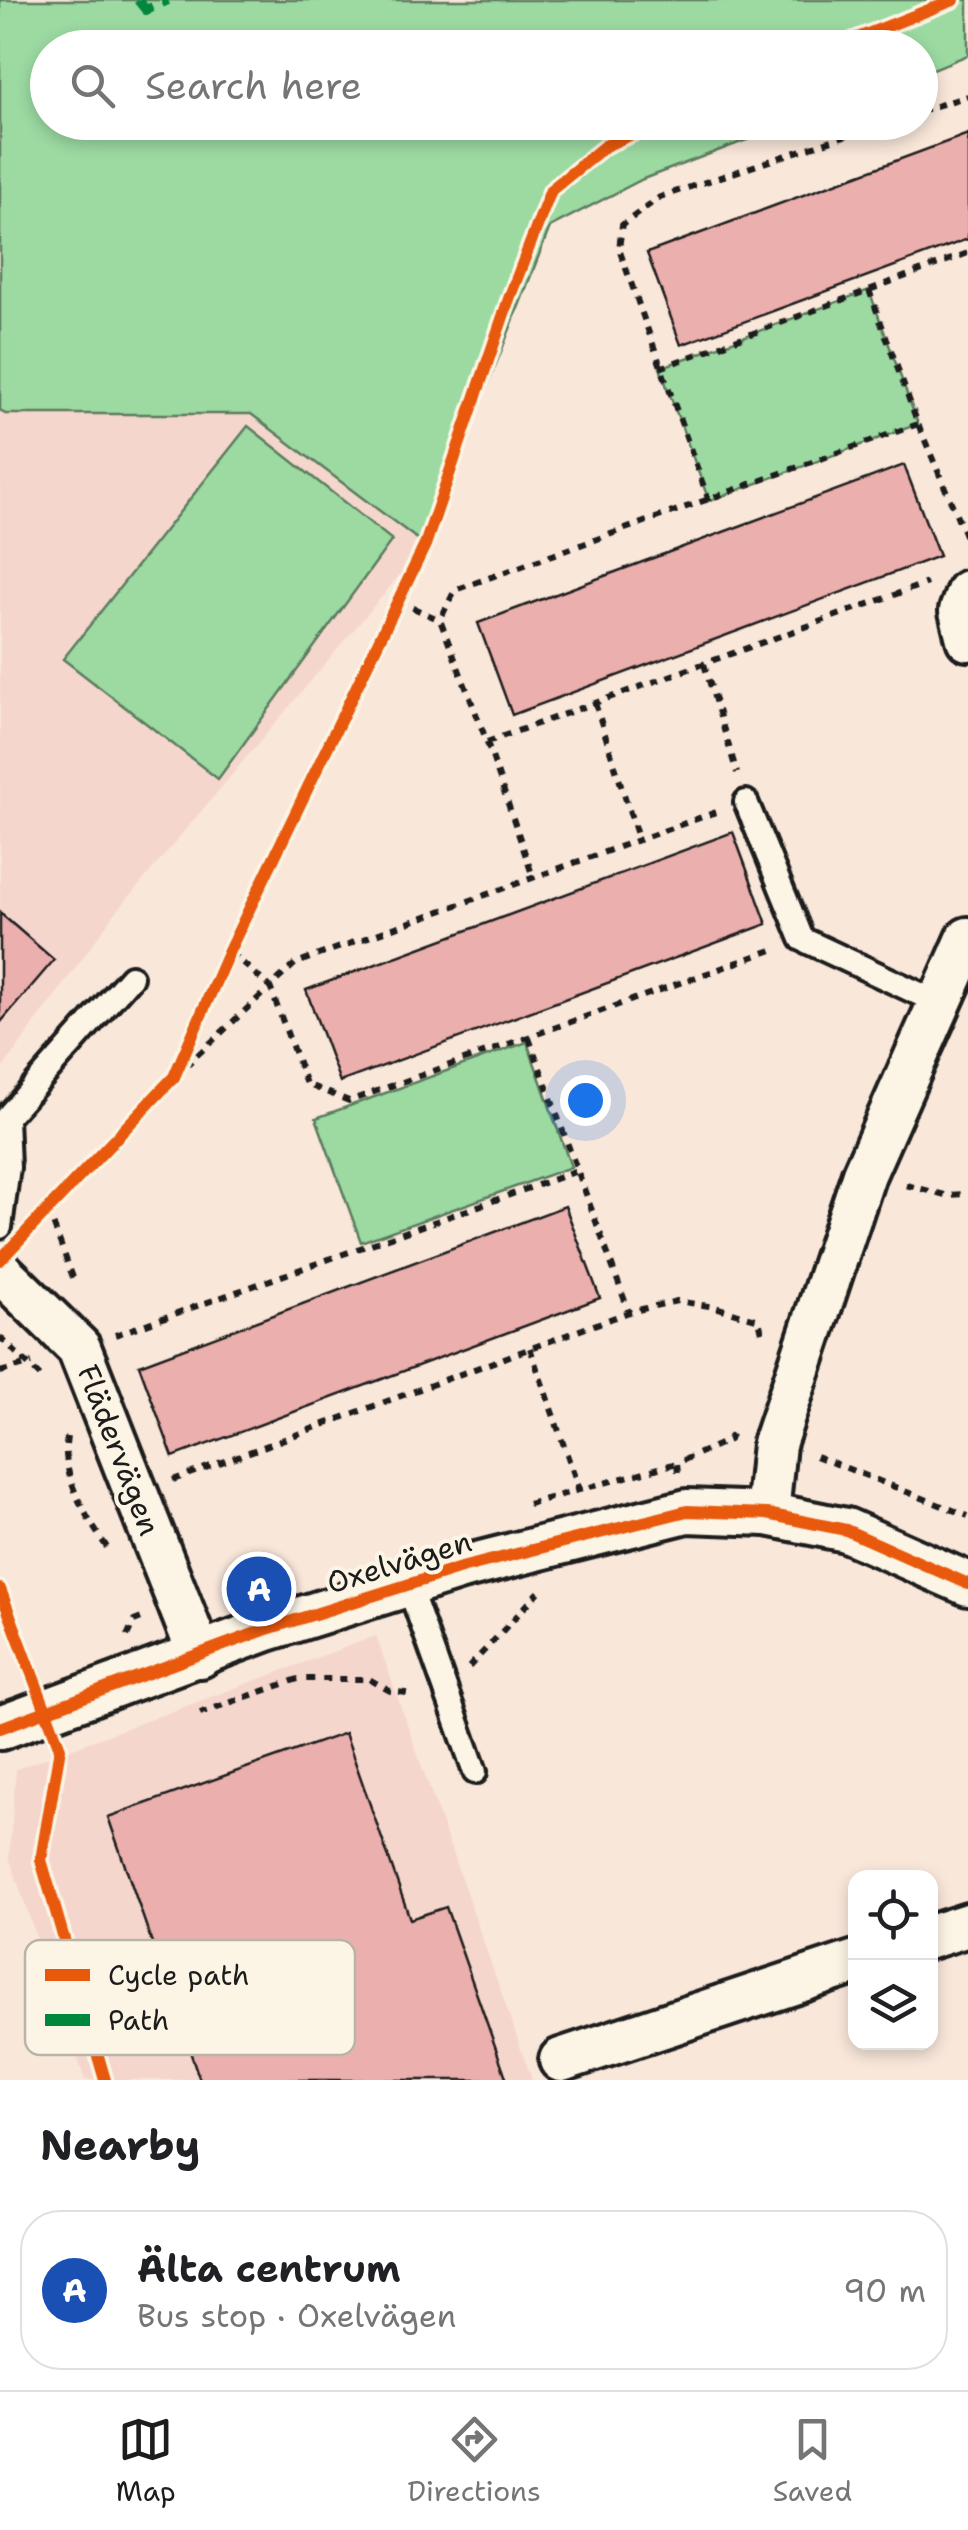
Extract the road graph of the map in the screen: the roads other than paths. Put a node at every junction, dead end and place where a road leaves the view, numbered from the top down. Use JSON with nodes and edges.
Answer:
{"nodes":[{"id":1,"x":956,"y":574,"type":"edge"},
{"id":2,"x":968,"y":639,"type":"edge"},
{"id":3,"x":746,"y":802,"type":"road end"},
{"id":4,"x":968,"y":938,"type":"edge"},
{"id":5,"x":131,"y":977,"type":"dead end"},
{"id":6,"x":939,"y":1003,"type":"junction"},
{"id":7,"x":0,"y":1226,"type":"edge"},
{"id":8,"x":0,"y":1271,"type":"edge"},
{"id":9,"x":767,"y":1514,"type":"junction"},
{"id":10,"x":408,"y":1584,"type":"junction"},
{"id":11,"x":968,"y":1584,"type":"edge"},
{"id":12,"x":200,"y":1656,"type":"junction"},
{"id":13,"x":0,"y":1728,"type":"edge"},
{"id":14,"x":475,"y":1772,"type":"dead end"},
{"id":15,"x":968,"y":1925,"type":"edge"},
{"id":16,"x":938,"y":1935,"type":"edge"},
{"id":17,"x":848,"y":1965,"type":"edge"},
{"id":18,"x":561,"y":2060,"type":"dead end"}],
"edges":[{"from":1,"to":2,"type":"street"},
{"from":3,"to":6,"type":"lane"},
{"from":4,"to":6,"type":"street"},
{"from":5,"to":7,"type":"lane"},
{"from":6,"to":9,"type":"street"},
{"from":8,"to":12,"type":"street","name":"Flädervägen"},
{"from":9,"to":10,"type":"street","name":"Oxelvägen"},
{"from":9,"to":11,"type":"street","name":"Oxelvägen"},
{"from":10,"to":12,"type":"street","name":"Oxelvägen"},
{"from":10,"to":14,"type":"lane"},
{"from":12,"to":13,"type":"street","name":"Oxelvägen"},
{"from":15,"to":16,"type":"street"},
{"from":17,"to":18,"type":"street"}]}
